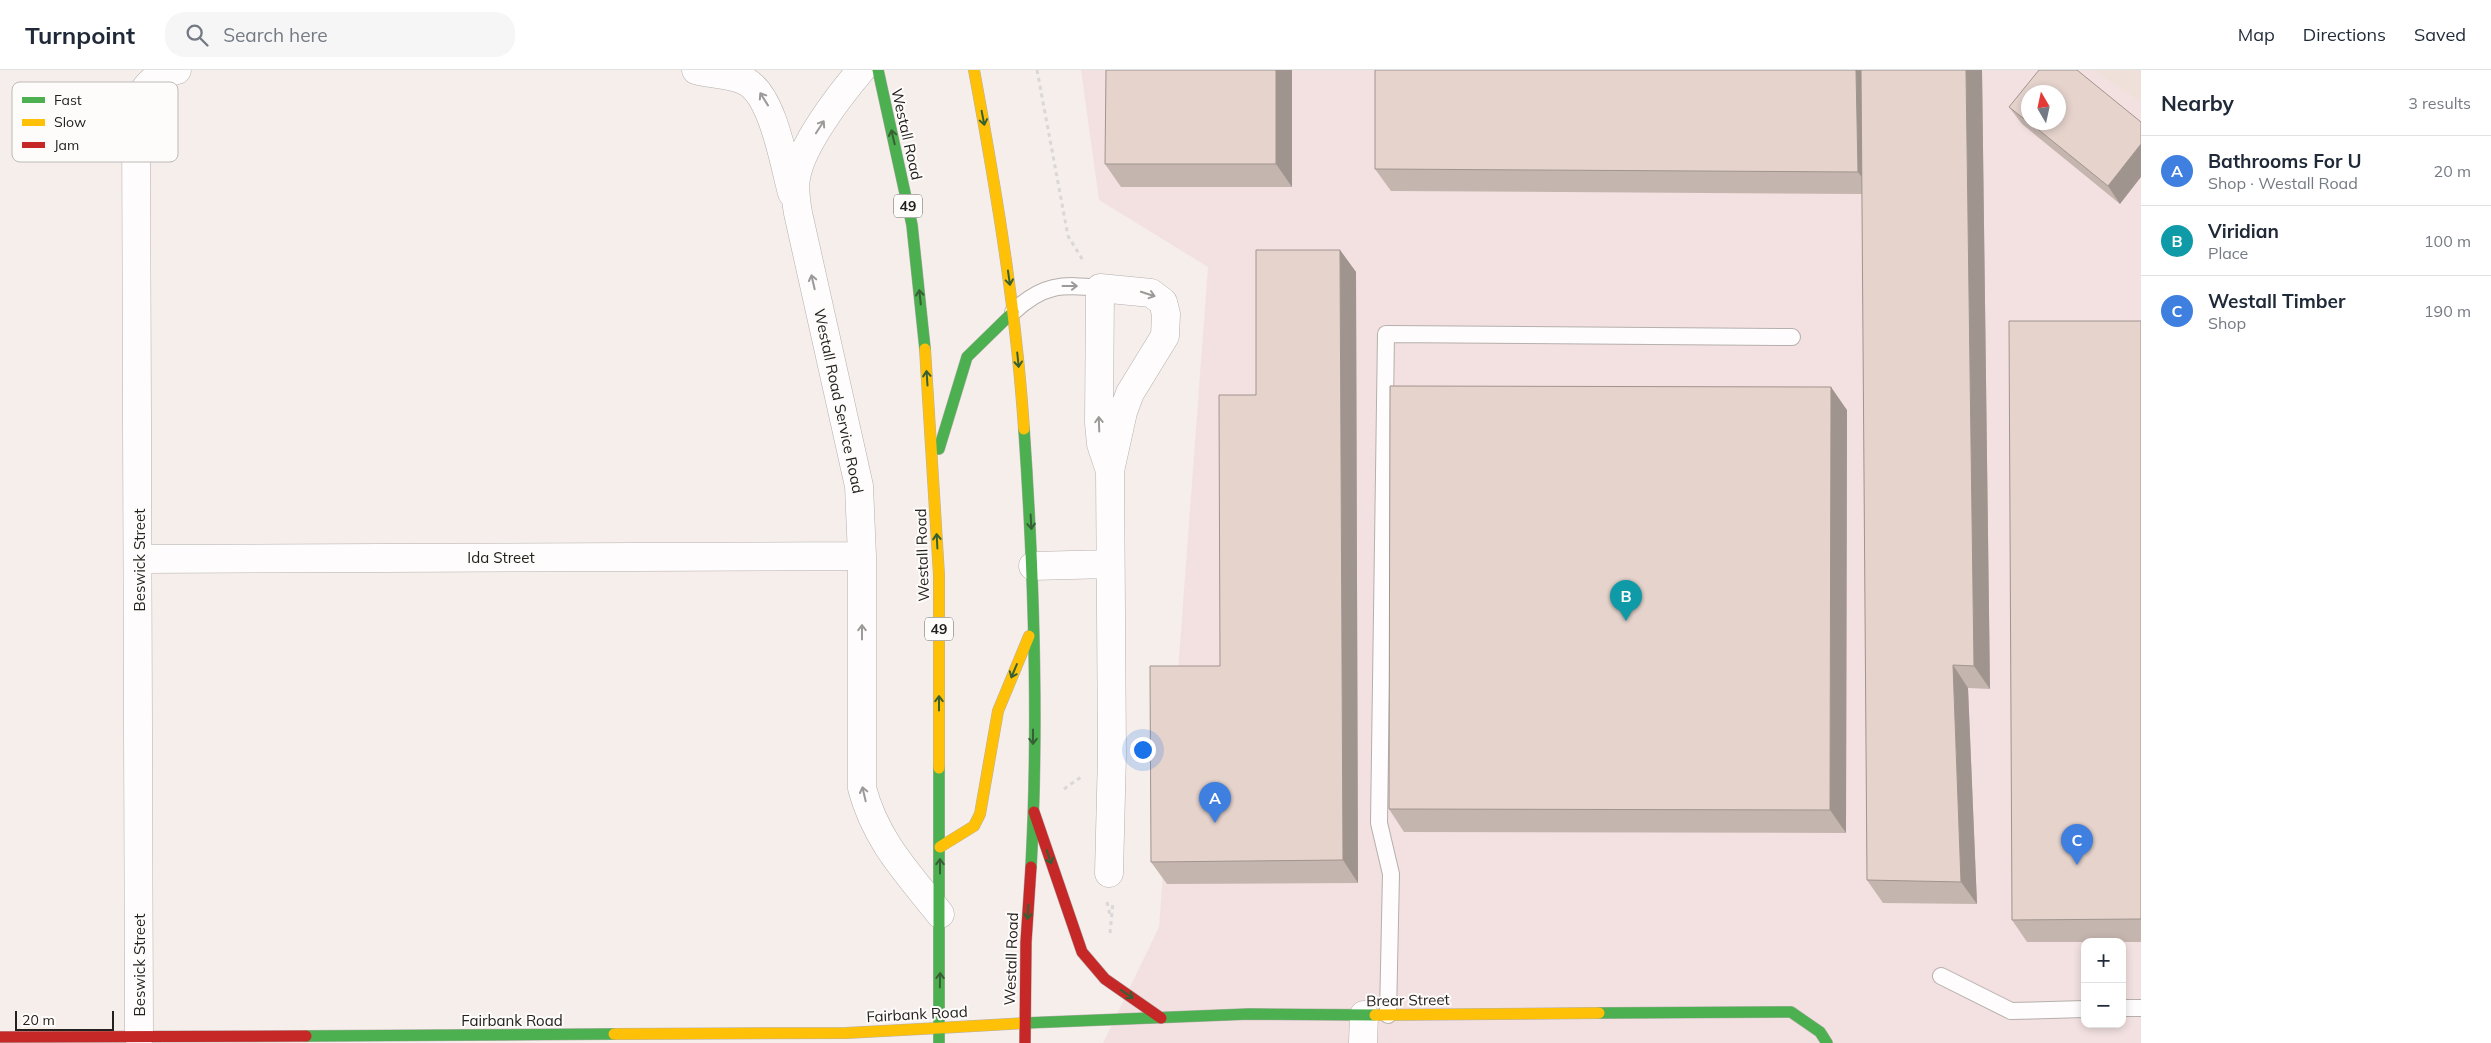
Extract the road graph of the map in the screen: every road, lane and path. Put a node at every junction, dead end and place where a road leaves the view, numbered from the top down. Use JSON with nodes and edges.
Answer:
{"nodes":[{"id":1,"x":177,"y":70,"type":"edge"},
{"id":2,"x":861,"y":70,"type":"edge"},
{"id":3,"x":878,"y":70,"type":"edge"},
{"id":4,"x":974,"y":70,"type":"edge"},
{"id":5,"x":1037,"y":70,"type":"edge"},
{"id":6,"x":718,"y":72,"type":"edge"},
{"id":7,"x":150,"y":82,"type":"edge"},
{"id":8,"x":136,"y":162,"type":"edge"},
{"id":9,"x":798,"y":212,"type":"junction"},
{"id":10,"x":1100,"y":288,"type":"junction"},
{"id":11,"x":1013,"y":312,"type":"junction"},
{"id":12,"x":1792,"y":337,"type":"dead end"},
{"id":13,"x":934,"y":466,"type":"junction"},
{"id":14,"x":1110,"y":471,"type":"junction"},
{"id":15,"x":862,"y":556,"type":"junction"},
{"id":16,"x":139,"y":559,"type":"junction"},
{"id":17,"x":1109,"y":564,"type":"junction"},
{"id":18,"x":1033,"y":566,"type":"junction"},
{"id":19,"x":1033,"y":626,"type":"junction"},
{"id":20,"x":1112,"y":754,"type":"junction"},
{"id":21,"x":1034,"y":811,"type":"junction"},
{"id":22,"x":940,"y":847,"type":"junction"},
{"id":23,"x":1109,"y":873,"type":"dead end"},
{"id":24,"x":940,"y":914,"type":"junction"},
{"id":25,"x":1941,"y":976,"type":"dead end"},
{"id":26,"x":2126,"y":1008,"type":"edge"},
{"id":27,"x":2141,"y":1008,"type":"edge"},
{"id":28,"x":2081,"y":1009,"type":"edge"},
{"id":29,"x":1376,"y":1015,"type":"junction"},
{"id":30,"x":1161,"y":1018,"type":"junction"},
{"id":31,"x":1025,"y":1023,"type":"junction"},
{"id":32,"x":940,"y":1028,"type":"junction"},
{"id":33,"x":0,"y":1037,"type":"edge"},
{"id":34,"x":139,"y":1037,"type":"junction"},
{"id":35,"x":300,"y":1040,"type":"edge"},
{"id":36,"x":939,"y":1043,"type":"edge"},
{"id":37,"x":1025,"y":1043,"type":"edge"},
{"id":38,"x":1363,"y":1043,"type":"edge"},
{"id":39,"x":1828,"y":1043,"type":"edge"}],
"edges":[{"from":1,"to":7,"type":"street","name":"Beswick Street"},
{"from":9,"to":2,"type":"street","name":"Westall Road Service Road","one_way":true},
{"from":13,"to":3,"type":"main road","name":"Westall Road","number":"49","one_way":true},
{"from":4,"to":11,"type":"main road","name":"Westall Road","one_way":true},
{"from":5,"to":10,"type":"path"},
{"from":9,"to":6,"type":"street","one_way":true},
{"from":8,"to":16,"type":"street","name":"Beswick Street"},
{"from":15,"to":9,"type":"street","name":"Westall Road Service Road","one_way":true},
{"from":11,"to":10,"type":"lane","one_way":true},
{"from":14,"to":10,"type":"street","one_way":true},
{"from":10,"to":14,"type":"street","one_way":true},
{"from":11,"to":13,"type":"main road"},
{"from":11,"to":18,"type":"main road","name":"Westall Road","one_way":true},
{"from":12,"to":29,"type":"lane"},
{"from":22,"to":13,"type":"main road","name":"Westall Road","number":"49","one_way":true},
{"from":14,"to":17,"type":"street"},
{"from":15,"to":16,"type":"street","name":"Ida Street"},
{"from":24,"to":15,"type":"street","name":"Westall Road Service Road","one_way":true},
{"from":16,"to":34,"type":"street","name":"Beswick Street"},
{"from":17,"to":18,"type":"street"},
{"from":17,"to":20,"type":"street"},
{"from":18,"to":19,"type":"main road","name":"Westall Road"},
{"from":19,"to":21,"type":"main road","name":"Westall Road","one_way":true},
{"from":19,"to":22,"type":"main road","one_way":true},
{"from":20,"to":21,"type":"path"},
{"from":20,"to":23,"type":"street"},
{"from":21,"to":30,"type":"main road","one_way":true},
{"from":21,"to":31,"type":"main road","name":"Westall Road","one_way":true},
{"from":24,"to":22,"type":"main road","name":"Westall Road","number":"49","one_way":true},
{"from":32,"to":24,"type":"main road","name":"Westall Road","number":"49","one_way":true},
{"from":25,"to":28,"type":"lane"},
{"from":26,"to":27,"type":"lane"},
{"from":29,"to":30,"type":"main road","name":"Brear Street"},
{"from":29,"to":38,"type":"street"},
{"from":29,"to":39,"type":"main road","name":"Brear Street"},
{"from":30,"to":31,"type":"main road","name":"Brear Street"},
{"from":31,"to":32,"type":"main road","name":"Fairbank Road"},
{"from":31,"to":37,"type":"main road","name":"Westall Road"},
{"from":32,"to":35,"type":"main road","name":"Fairbank Road"},
{"from":32,"to":36,"type":"main road","name":"Westall Road","number":"49"},
{"from":33,"to":34,"type":"main road","name":"Fairbank Road"},
{"from":34,"to":35,"type":"main road","name":"Fairbank Road"}]}
